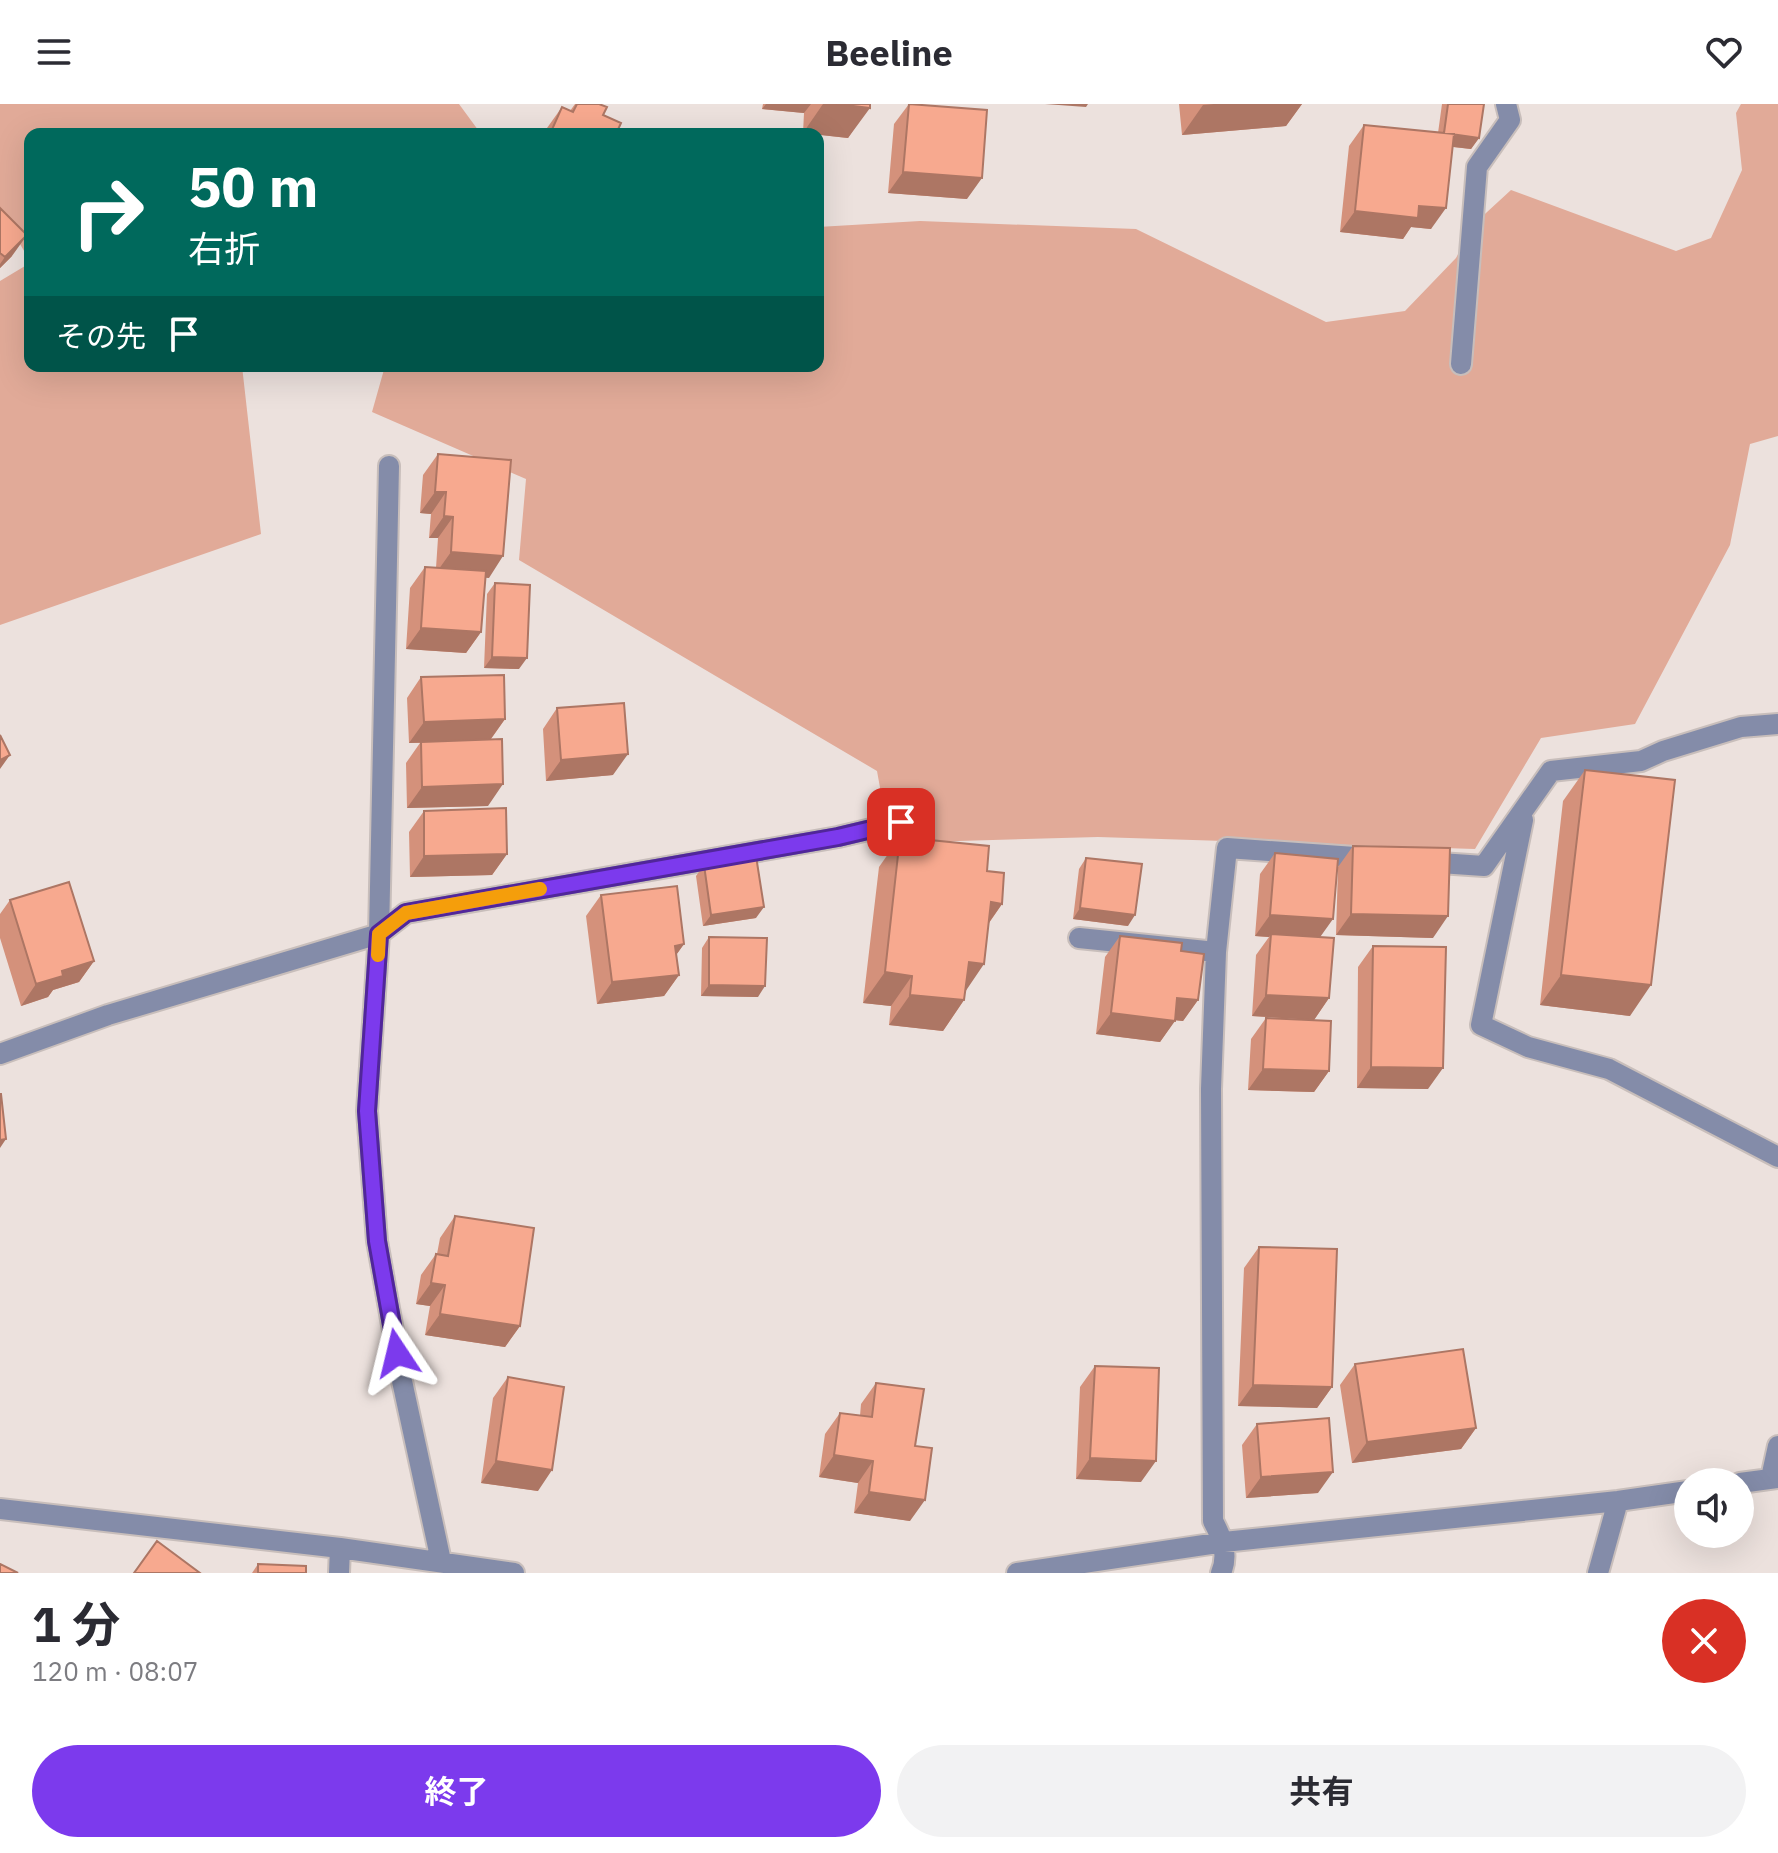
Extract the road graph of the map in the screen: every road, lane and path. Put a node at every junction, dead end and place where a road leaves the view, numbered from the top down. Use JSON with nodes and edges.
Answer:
{"nodes":[{"id":1,"x":1506,"y":104,"type":"edge"},
{"id":2,"x":1461,"y":364,"type":"dead end"},
{"id":3,"x":389,"y":466,"type":"dead end"},
{"id":4,"x":1778,"y":724,"type":"edge"},
{"id":5,"x":1525,"y":811,"type":"junction"},
{"id":6,"x":901,"y":822,"type":"dead end"},
{"id":7,"x":379,"y":934,"type":"junction"},
{"id":8,"x":1079,"y":938,"type":"dead end"},
{"id":9,"x":1216,"y":952,"type":"junction"},
{"id":10,"x":0,"y":1054,"type":"edge"},
{"id":11,"x":1778,"y":1157,"type":"edge"},
{"id":12,"x":1778,"y":1446,"type":"edge"},
{"id":13,"x":1774,"y":1478,"type":"edge"},
{"id":14,"x":1754,"y":1481,"type":"edge"},
{"id":15,"x":1674,"y":1493,"type":"edge"},
{"id":16,"x":1618,"y":1501,"type":"junction"},
{"id":17,"x":0,"y":1509,"type":"edge"},
{"id":18,"x":1224,"y":1542,"type":"junction"},
{"id":19,"x":340,"y":1548,"type":"junction"},
{"id":20,"x":441,"y":1561,"type":"junction"},
{"id":21,"x":475,"y":1570,"type":"edge"},
{"id":22,"x":339,"y":1573,"type":"edge"},
{"id":23,"x":514,"y":1573,"type":"edge"},
{"id":24,"x":1017,"y":1573,"type":"edge"},
{"id":25,"x":1221,"y":1573,"type":"edge"},
{"id":26,"x":1598,"y":1573,"type":"edge"}],
"edges":[{"from":1,"to":2,"type":"street"},
{"from":3,"to":7,"type":"street"},
{"from":4,"to":5,"type":"street"},
{"from":5,"to":9,"type":"street"},
{"from":5,"to":11,"type":"street"},
{"from":6,"to":7,"type":"street"},
{"from":7,"to":10,"type":"street"},
{"from":7,"to":20,"type":"street"},
{"from":8,"to":9,"type":"street"},
{"from":9,"to":18,"type":"street"},
{"from":12,"to":13,"type":"street"},
{"from":13,"to":14,"type":"street"},
{"from":15,"to":16,"type":"street"},
{"from":16,"to":18,"type":"street"},
{"from":16,"to":26,"type":"street"},
{"from":17,"to":19,"type":"street"},
{"from":18,"to":24,"type":"street"},
{"from":18,"to":25,"type":"street"},
{"from":19,"to":20,"type":"street"},
{"from":19,"to":22,"type":"street"},
{"from":20,"to":21,"type":"street"},
{"from":21,"to":23,"type":"street"}]}
